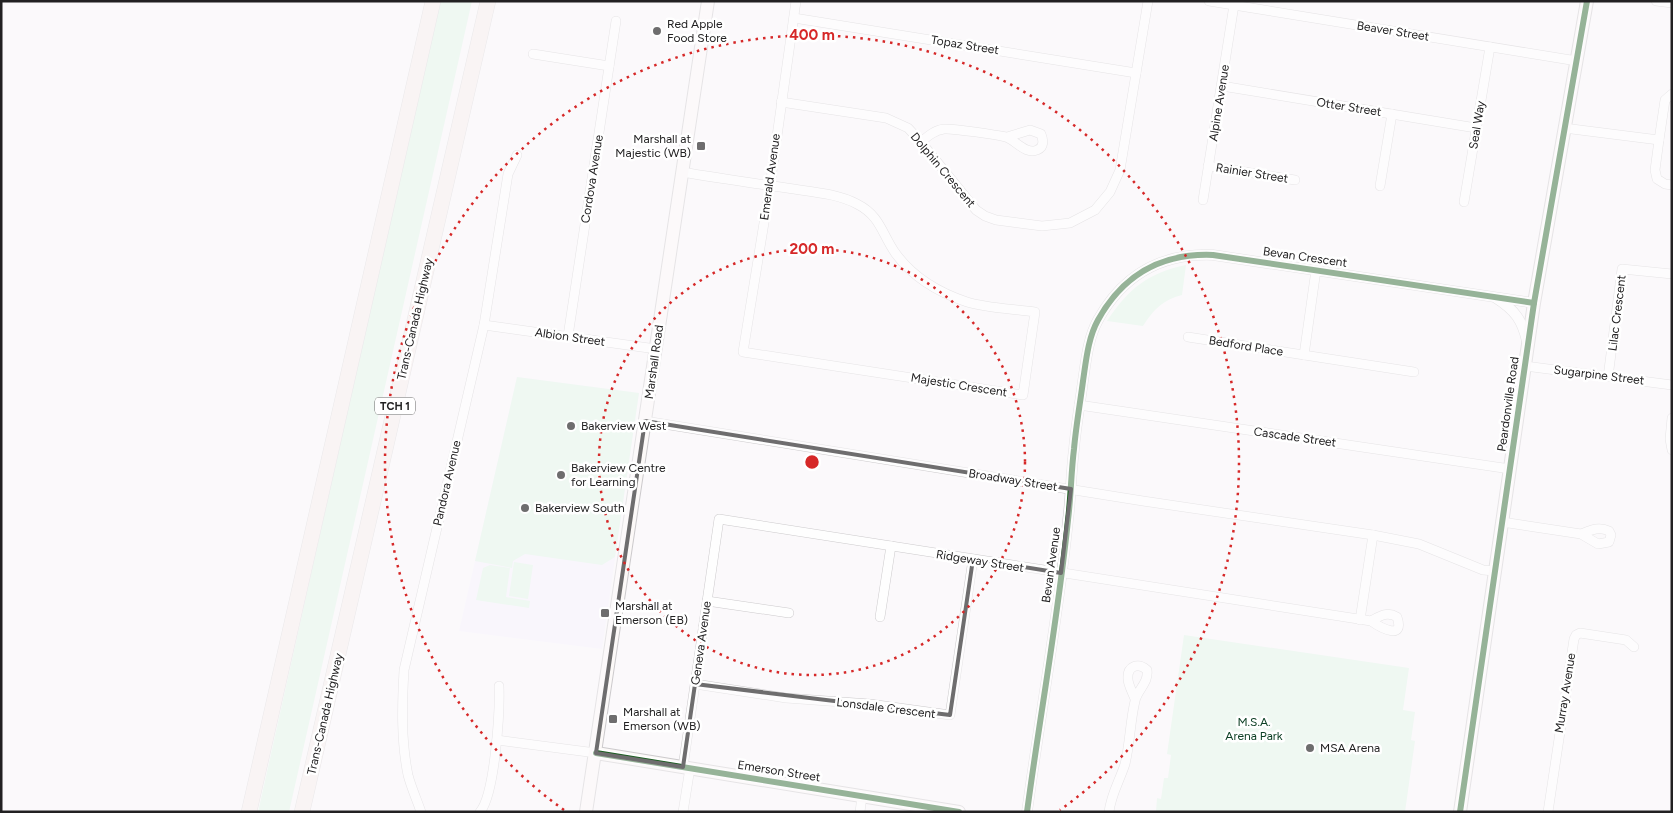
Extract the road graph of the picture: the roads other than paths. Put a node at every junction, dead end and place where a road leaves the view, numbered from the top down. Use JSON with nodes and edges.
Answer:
{"nodes":[{"id":1,"x":433,"y":1,"type":"edge"},
{"id":2,"x":488,"y":1,"type":"edge"},
{"id":3,"x":708,"y":1,"type":"edge"},
{"id":4,"x":796,"y":1,"type":"edge"},
{"id":5,"x":1148,"y":1,"type":"edge"},
{"id":6,"x":1209,"y":1,"type":"edge"},
{"id":7,"x":1588,"y":1,"type":"edge"},
{"id":8,"x":1656,"y":1,"type":"edge"},
{"id":9,"x":1672,"y":3,"type":"edge"},
{"id":10,"x":1234,"y":5,"type":"junction"},
{"id":11,"x":794,"y":18,"type":"junction"},
{"id":12,"x":616,"y":22,"type":"dead end"},
{"id":13,"x":1490,"y":47,"type":"junction"},
{"id":14,"x":532,"y":54,"type":"dead end"},
{"id":15,"x":1577,"y":61,"type":"junction"},
{"id":16,"x":609,"y":66,"type":"junction"},
{"id":17,"x":1136,"y":73,"type":"junction"},
{"id":18,"x":1222,"y":86,"type":"junction"},
{"id":19,"x":1672,"y":94,"type":"edge"},
{"id":20,"x":781,"y":102,"type":"junction"},
{"id":21,"x":1392,"y":114,"type":"junction"},
{"id":22,"x":1476,"y":128,"type":"junction"},
{"id":23,"x":1564,"y":128,"type":"junction"},
{"id":24,"x":1007,"y":137,"type":"dead end"},
{"id":25,"x":1659,"y":140,"type":"junction"},
{"id":26,"x":921,"y":142,"type":"junction"},
{"id":27,"x":517,"y":155,"type":"dead end"},
{"id":28,"x":1208,"y":166,"type":"junction"},
{"id":29,"x":682,"y":172,"type":"junction"},
{"id":30,"x":1295,"y":180,"type":"dead end"},
{"id":31,"x":1672,"y":185,"type":"edge"},
{"id":32,"x":770,"y":186,"type":"junction"},
{"id":33,"x":1380,"y":186,"type":"dead end"},
{"id":34,"x":1203,"y":200,"type":"dead end"},
{"id":35,"x":1464,"y":202,"type":"dead end"},
{"id":36,"x":1316,"y":270,"type":"junction"},
{"id":37,"x":1672,"y":274,"type":"edge"},
{"id":38,"x":1493,"y":296,"type":"junction"},
{"id":39,"x":1534,"y":303,"type":"junction"},
{"id":40,"x":1097,"y":322,"type":"joint"},
{"id":41,"x":484,"y":325,"type":"junction"},
{"id":42,"x":568,"y":336,"type":"junction"},
{"id":43,"x":1188,"y":337,"type":"dead end"},
{"id":44,"x":1528,"y":344,"type":"junction"},
{"id":45,"x":656,"y":349,"type":"junction"},
{"id":46,"x":743,"y":352,"type":"joint"},
{"id":47,"x":1304,"y":355,"type":"junction"},
{"id":48,"x":1525,"y":366,"type":"junction"},
{"id":49,"x":1414,"y":372,"type":"dead end"},
{"id":50,"x":1608,"y":377,"type":"junction"},
{"id":51,"x":1672,"y":385,"type":"edge"},
{"id":52,"x":1079,"y":405,"type":"junction"},
{"id":53,"x":1672,"y":418,"type":"edge"},
{"id":54,"x":645,"y":421,"type":"junction"},
{"id":55,"x":1672,"y":450,"type":"edge"},
{"id":56,"x":1510,"y":468,"type":"junction"},
{"id":57,"x":1071,"y":489,"type":"junction"},
{"id":58,"x":719,"y":519,"type":"joint"},
{"id":59,"x":1502,"y":522,"type":"junction"},
{"id":60,"x":1581,"y":534,"type":"dead end"},
{"id":61,"x":1373,"y":535,"type":"junction"},
{"id":62,"x":891,"y":546,"type":"junction"},
{"id":63,"x":973,"y":559,"type":"junction"},
{"id":64,"x":1495,"y":571,"type":"junction"},
{"id":65,"x":1061,"y":573,"type":"junction"},
{"id":66,"x":707,"y":601,"type":"junction"},
{"id":67,"x":789,"y":613,"type":"dead end"},
{"id":68,"x":880,"y":617,"type":"dead end"},
{"id":69,"x":1360,"y":620,"type":"junction"},
{"id":70,"x":1371,"y":621,"type":"dead end"},
{"id":71,"x":1634,"y":647,"type":"dead end"},
{"id":72,"x":695,"y":684,"type":"junction"},
{"id":73,"x":499,"y":686,"type":"dead end"},
{"id":74,"x":1135,"y":699,"type":"dead end"},
{"id":75,"x":497,"y":740,"type":"junction"},
{"id":76,"x":596,"y":753,"type":"junction"},
{"id":77,"x":687,"y":767,"type":"junction"},
{"id":78,"x":862,"y":796,"type":"junction"},
{"id":79,"x":421,"y":810,"type":"edge"},
{"id":80,"x":941,"y":810,"type":"edge"},
{"id":81,"x":249,"y":812,"type":"edge"},
{"id":82,"x":302,"y":812,"type":"edge"},
{"id":83,"x":410,"y":812,"type":"edge"},
{"id":84,"x":480,"y":812,"type":"edge"},
{"id":85,"x":586,"y":812,"type":"edge"},
{"id":86,"x":683,"y":812,"type":"edge"},
{"id":87,"x":860,"y":812,"type":"edge"},
{"id":88,"x":959,"y":812,"type":"edge"},
{"id":89,"x":1027,"y":812,"type":"edge"},
{"id":90,"x":1109,"y":812,"type":"edge"},
{"id":91,"x":1460,"y":812,"type":"edge"},
{"id":92,"x":1548,"y":812,"type":"edge"}],
"edges":[{"from":1,"to":81,"type":"highway"},
{"from":2,"to":82,"type":"highway","name":"Trans-Canada Highway","number":"TCH 1"},
{"from":3,"to":29,"type":"main road","name":"Marshall Road"},
{"from":4,"to":11,"type":"street","name":"Emerald Avenue"},
{"from":5,"to":17,"type":"street","name":"Dolphin Crescent"},
{"from":6,"to":10,"type":"street","name":"Beaver Street"},
{"from":7,"to":15,"type":"main road","name":"Peardonville Road"},
{"from":8,"to":9,"type":"street"},
{"from":10,"to":13,"type":"street","name":"Beaver Street"},
{"from":10,"to":18,"type":"street","name":"Alpine Avenue"},
{"from":11,"to":17,"type":"street","name":"Topaz Street"},
{"from":11,"to":20,"type":"street","name":"Emerald Avenue"},
{"from":12,"to":16,"type":"street","name":"Cordova Avenue"},
{"from":13,"to":15,"type":"street","name":"Beaver Street"},
{"from":13,"to":22,"type":"street","name":"Seal Way"},
{"from":14,"to":16,"type":"street"},
{"from":15,"to":23,"type":"main road","name":"Peardonville Road"},
{"from":16,"to":42,"type":"street","name":"Cordova Avenue"},
{"from":17,"to":26,"type":"street","name":"Dolphin Crescent"},
{"from":18,"to":21,"type":"street","name":"Otter Street"},
{"from":18,"to":28,"type":"street","name":"Alpine Avenue"},
{"from":19,"to":25,"type":"street"},
{"from":20,"to":26,"type":"street","name":"Dolphin Crescent"},
{"from":20,"to":32,"type":"street","name":"Emerald Avenue"},
{"from":21,"to":22,"type":"street","name":"Otter Street"},
{"from":21,"to":33,"type":"street"},
{"from":22,"to":35,"type":"street","name":"Seal Way"},
{"from":23,"to":25,"type":"street"},
{"from":23,"to":39,"type":"main road","name":"Peardonville Road"},
{"from":24,"to":26,"type":"street"},
{"from":25,"to":31,"type":"street"},
{"from":27,"to":41,"type":"street","name":"Pandora Avenue"},
{"from":28,"to":30,"type":"street","name":"Rainier Street"},
{"from":28,"to":34,"type":"street","name":"Alpine Avenue"},
{"from":29,"to":32,"type":"street","name":"Majestic Crescent"},
{"from":29,"to":45,"type":"main road","name":"Marshall Road"},
{"from":32,"to":46,"type":"street","name":"Emerald Avenue"},
{"from":32,"to":46,"type":"street","name":"Majestic Crescent"},
{"from":36,"to":38,"type":"street","name":"Bevan Crescent"},
{"from":36,"to":40,"type":"street","name":"Bevan Crescent"},
{"from":36,"to":47,"type":"street"},
{"from":37,"to":50,"type":"street","name":"Lilac Crescent"},
{"from":38,"to":39,"type":"street","name":"Bevan Crescent"},
{"from":38,"to":44,"type":"street"},
{"from":39,"to":44,"type":"main road","name":"Peardonville Road"},
{"from":40,"to":52,"type":"street","name":"Bevan Avenue"},
{"from":41,"to":42,"type":"street","name":"Albion Street"},
{"from":41,"to":79,"type":"street","name":"Pandora Avenue"},
{"from":42,"to":45,"type":"street","name":"Albion Street"},
{"from":43,"to":47,"type":"street","name":"Bedford Place"},
{"from":44,"to":48,"type":"main road","name":"Peardonville Road"},
{"from":45,"to":54,"type":"main road","name":"Marshall Road"},
{"from":47,"to":49,"type":"street","name":"Bedford Place"},
{"from":48,"to":50,"type":"street","name":"Sugarpine Street"},
{"from":48,"to":56,"type":"main road","name":"Peardonville Road"},
{"from":50,"to":51,"type":"street","name":"Sugarpine Street"},
{"from":52,"to":56,"type":"street","name":"Cascade Street"},
{"from":52,"to":57,"type":"street","name":"Bevan Avenue"},
{"from":53,"to":55,"type":"street"},
{"from":54,"to":57,"type":"street","name":"Broadway Street"},
{"from":54,"to":76,"type":"main road","name":"Marshall Road"},
{"from":56,"to":59,"type":"main road","name":"Peardonville Road"},
{"from":57,"to":61,"type":"street","name":"Broadway Street"},
{"from":57,"to":65,"type":"street","name":"Bevan Avenue"},
{"from":58,"to":62,"type":"street","name":"Ridgeway Street"},
{"from":58,"to":66,"type":"street","name":"Geneva Avenue"},
{"from":59,"to":60,"type":"street"},
{"from":59,"to":64,"type":"main road","name":"Peardonville Road"},
{"from":61,"to":64,"type":"street","name":"Broadway Street"},
{"from":61,"to":69,"type":"street"},
{"from":62,"to":63,"type":"street","name":"Ridgeway Street"},
{"from":62,"to":68,"type":"street"},
{"from":63,"to":65,"type":"street","name":"Ridgeway Street"},
{"from":63,"to":72,"type":"street","name":"Lonsdale Crescent"},
{"from":64,"to":91,"type":"main road","name":"Peardonville Road"},
{"from":65,"to":69,"type":"street","name":"Ridgeway Street"},
{"from":65,"to":89,"type":"street","name":"Bevan Avenue"},
{"from":66,"to":67,"type":"street"},
{"from":66,"to":72,"type":"street","name":"Geneva Avenue"},
{"from":69,"to":70,"type":"street","name":"Ridgeway Street"},
{"from":71,"to":92,"type":"street","name":"Murray Avenue"},
{"from":72,"to":77,"type":"street","name":"Geneva Avenue"},
{"from":73,"to":75,"type":"street"},
{"from":74,"to":90,"type":"street"},
{"from":75,"to":76,"type":"street","name":"Emerson Street"},
{"from":75,"to":84,"type":"street"},
{"from":76,"to":77,"type":"main road","name":"Emerson Street"},
{"from":76,"to":85,"type":"main road","name":"Marshall Road"},
{"from":77,"to":78,"type":"main road","name":"Emerson Street"},
{"from":77,"to":86,"type":"street","name":"Geneva Avenue"},
{"from":78,"to":80,"type":"main road","name":"Emerson Street"},
{"from":78,"to":87,"type":"street"},
{"from":79,"to":83,"type":"street"},
{"from":80,"to":88,"type":"main road","name":"Emerson Street"}]}
